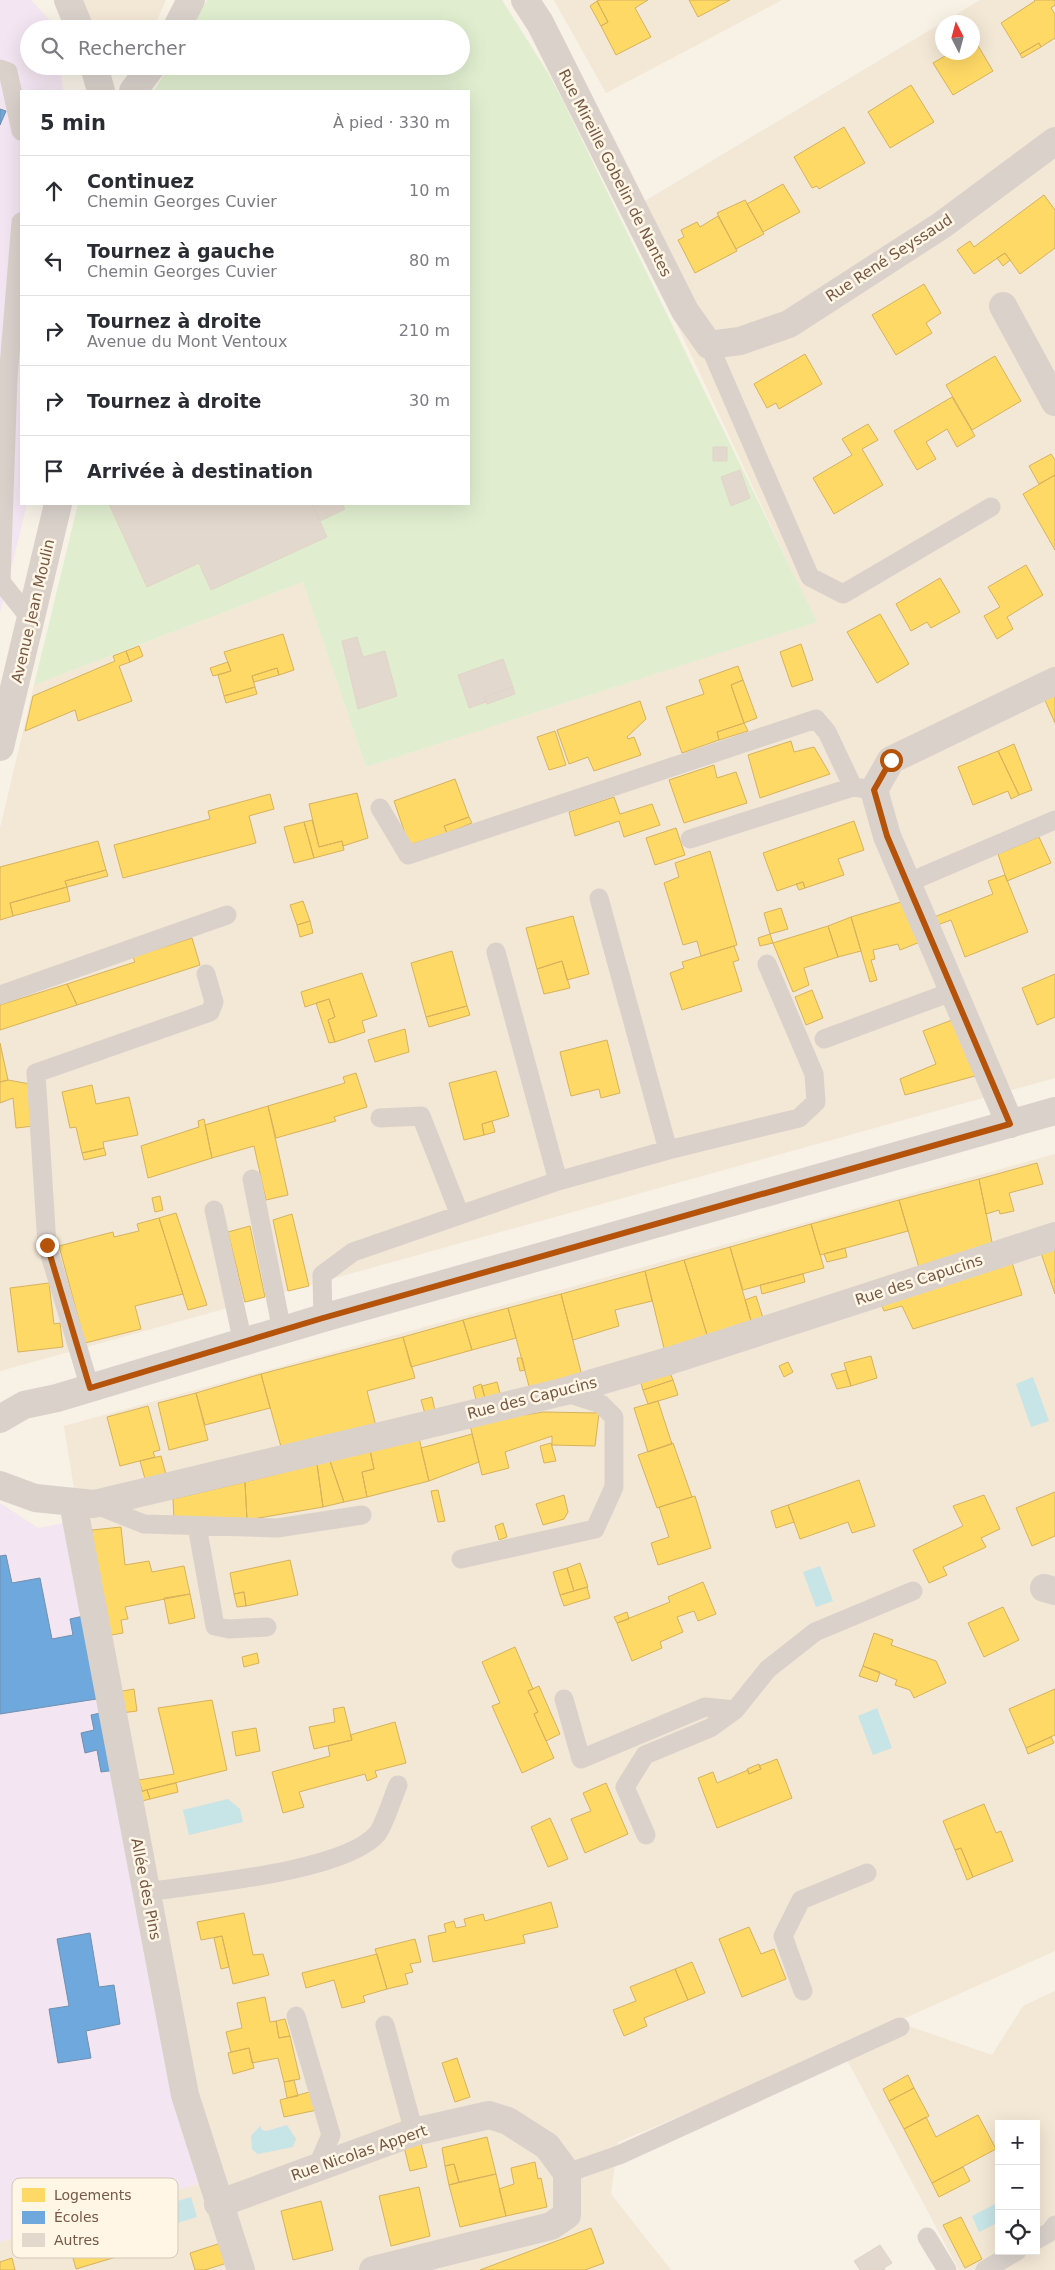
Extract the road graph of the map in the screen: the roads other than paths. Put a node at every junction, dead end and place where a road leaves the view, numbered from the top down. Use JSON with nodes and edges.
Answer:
{"nodes":[{"id":1,"x":68,"y":0,"type":"edge"},
{"id":2,"x":190,"y":0,"type":"edge"},
{"id":3,"x":525,"y":0,"type":"edge"},
{"id":4,"x":76,"y":20,"type":"edge"},
{"id":5,"x":180,"y":20,"type":"edge"},
{"id":6,"x":0,"y":69,"type":"edge"},
{"id":7,"x":97,"y":75,"type":"edge"},
{"id":8,"x":145,"y":75,"type":"edge"},
{"id":9,"x":101,"y":90,"type":"edge"},
{"id":10,"x":134,"y":90,"type":"edge"},
{"id":11,"x":20,"y":126,"type":"edge"},
{"id":12,"x":1055,"y":141,"type":"edge"},
{"id":13,"x":20,"y":234,"type":"edge"},
{"id":14,"x":1003,"y":306,"type":"dead end"},
{"id":15,"x":709,"y":344,"type":"junction"},
{"id":16,"x":1055,"y":402,"type":"edge"},
{"id":17,"x":58,"y":505,"type":"edge"},
{"id":18,"x":991,"y":507,"type":"dead end"},
{"id":19,"x":30,"y":618,"type":"junction"},
{"id":20,"x":1055,"y":681,"type":"edge"},
{"id":21,"x":0,"y":747,"type":"edge"},
{"id":22,"x":863,"y":788,"type":"junction"},
{"id":23,"x":380,"y":808,"type":"dead end"},
{"id":24,"x":1055,"y":820,"type":"edge"},
{"id":25,"x":690,"y":840,"type":"dead end"},
{"id":26,"x":907,"y":883,"type":"junction"},
{"id":27,"x":599,"y":898,"type":"dead end"},
{"id":28,"x":227,"y":915,"type":"dead end"},
{"id":29,"x":496,"y":952,"type":"dead end"},
{"id":30,"x":767,"y":964,"type":"dead end"},
{"id":31,"x":206,"y":974,"type":"dead end"},
{"id":32,"x":954,"y":991,"type":"junction"},
{"id":33,"x":0,"y":994,"type":"edge"},
{"id":34,"x":824,"y":1039,"type":"dead end"},
{"id":35,"x":1055,"y":1112,"type":"edge"},
{"id":36,"x":380,"y":1118,"type":"dead end"},
{"id":37,"x":1010,"y":1124,"type":"junction"},
{"id":38,"x":668,"y":1150,"type":"junction"},
{"id":39,"x":252,"y":1179,"type":"dead end"},
{"id":40,"x":558,"y":1181,"type":"junction"},
{"id":41,"x":214,"y":1210,"type":"dead end"},
{"id":42,"x":460,"y":1215,"type":"junction"},
{"id":43,"x":1055,"y":1236,"type":"edge"},
{"id":44,"x":323,"y":1318,"type":"junction"},
{"id":45,"x":282,"y":1331,"type":"junction"},
{"id":46,"x":243,"y":1343,"type":"junction"},
{"id":47,"x":90,"y":1388,"type":"junction"},
{"id":48,"x":562,"y":1392,"type":"junction"},
{"id":49,"x":12,"y":1401,"type":"edge"},
{"id":50,"x":0,"y":1419,"type":"edge"},
{"id":51,"x":0,"y":1485,"type":"edge"},
{"id":52,"x":83,"y":1503,"type":"junction"},
{"id":53,"x":362,"y":1515,"type":"dead end"},
{"id":54,"x":197,"y":1526,"type":"junction"},
{"id":55,"x":461,"y":1559,"type":"dead end"},
{"id":56,"x":912,"y":1591,"type":"dead end"},
{"id":57,"x":267,"y":1626,"type":"dead end"},
{"id":58,"x":564,"y":1699,"type":"dead end"},
{"id":59,"x":735,"y":1710,"type":"junction"},
{"id":60,"x":398,"y":1784,"type":"dead end"},
{"id":61,"x":646,"y":1835,"type":"dead end"},
{"id":62,"x":867,"y":1873,"type":"dead end"},
{"id":63,"x":146,"y":1892,"type":"junction"},
{"id":64,"x":803,"y":1990,"type":"dead end"},
{"id":65,"x":296,"y":2016,"type":"dead end"},
{"id":66,"x":385,"y":2025,"type":"dead end"},
{"id":67,"x":900,"y":2026,"type":"dead end"},
{"id":68,"x":414,"y":2132,"type":"junction"},
{"id":69,"x":317,"y":2167,"type":"junction"},
{"id":70,"x":567,"y":2173,"type":"junction"},
{"id":71,"x":218,"y":2204,"type":"junction"},
{"id":72,"x":1055,"y":2225,"type":"edge"},
{"id":73,"x":927,"y":2237,"type":"dead end"},
{"id":74,"x":1040,"y":2238,"type":"edge"},
{"id":75,"x":1010,"y":2255,"type":"edge"},
{"id":76,"x":241,"y":2270,"type":"edge"},
{"id":77,"x":373,"y":2270,"type":"edge"},
{"id":78,"x":947,"y":2270,"type":"edge"},
{"id":79,"x":985,"y":2270,"type":"edge"}],
"edges":[{"from":1,"to":4,"type":"street"},
{"from":2,"to":5,"type":"street"},
{"from":3,"to":15,"type":"street","name":"Rue Mireille Gobelin de Nantes"},
{"from":6,"to":11,"type":"lane"},
{"from":7,"to":9,"type":"street"},
{"from":8,"to":10,"type":"street"},
{"from":12,"to":15,"type":"street","name":"Rue René Seyssaud"},
{"from":13,"to":19,"type":"lane"},
{"from":14,"to":16,"type":"street"},
{"from":15,"to":18,"type":"lane"},
{"from":17,"to":19,"type":"street","name":"Avenue Jean Moulin"},
{"from":19,"to":21,"type":"street","name":"Avenue Jean Moulin"},
{"from":20,"to":22,"type":"street"},
{"from":22,"to":23,"type":"lane"},
{"from":22,"to":25,"type":"lane"},
{"from":22,"to":26,"type":"street"},
{"from":24,"to":26,"type":"lane"},
{"from":26,"to":32,"type":"street"},
{"from":27,"to":38,"type":"lane"},
{"from":28,"to":33,"type":"lane"},
{"from":29,"to":40,"type":"lane"},
{"from":30,"to":38,"type":"lane"},
{"from":31,"to":47,"type":"lane"},
{"from":32,"to":34,"type":"lane"},
{"from":32,"to":37,"type":"street"},
{"from":35,"to":37,"type":"street"},
{"from":36,"to":42,"type":"lane"},
{"from":37,"to":44,"type":"street"},
{"from":38,"to":40,"type":"lane"},
{"from":39,"to":45,"type":"lane"},
{"from":40,"to":42,"type":"lane"},
{"from":41,"to":46,"type":"lane"},
{"from":42,"to":44,"type":"lane"},
{"from":43,"to":48,"type":"street","name":"Rue des Capucins"},
{"from":44,"to":45,"type":"street"},
{"from":45,"to":46,"type":"street"},
{"from":46,"to":47,"type":"street"},
{"from":47,"to":49,"type":"street"},
{"from":48,"to":52,"type":"street","name":"Rue des Capucins"},
{"from":48,"to":55,"type":"lane"},
{"from":49,"to":50,"type":"street"},
{"from":51,"to":52,"type":"street","name":"Rue des Capucins"},
{"from":52,"to":54,"type":"lane"},
{"from":52,"to":63,"type":"street","name":"Allée des Pins"},
{"from":53,"to":54,"type":"lane"},
{"from":54,"to":57,"type":"lane"},
{"from":56,"to":59,"type":"lane"},
{"from":58,"to":59,"type":"lane"},
{"from":59,"to":61,"type":"lane"},
{"from":60,"to":63,"type":"lane"},
{"from":62,"to":64,"type":"lane"},
{"from":63,"to":71,"type":"street","name":"Allée des Pins"},
{"from":65,"to":69,"type":"lane"},
{"from":66,"to":68,"type":"lane"},
{"from":67,"to":70,"type":"lane"},
{"from":68,"to":69,"type":"street","name":"Rue Nicolas Appert"},
{"from":68,"to":70,"type":"street","name":"Rue Nicolas Appert"},
{"from":69,"to":71,"type":"street","name":"Rue Nicolas Appert"},
{"from":70,"to":77,"type":"street"},
{"from":71,"to":76,"type":"street","name":"Allée des Pins"},
{"from":72,"to":74,"type":"lane"},
{"from":73,"to":78,"type":"lane"},
{"from":75,"to":79,"type":"lane"}]}
